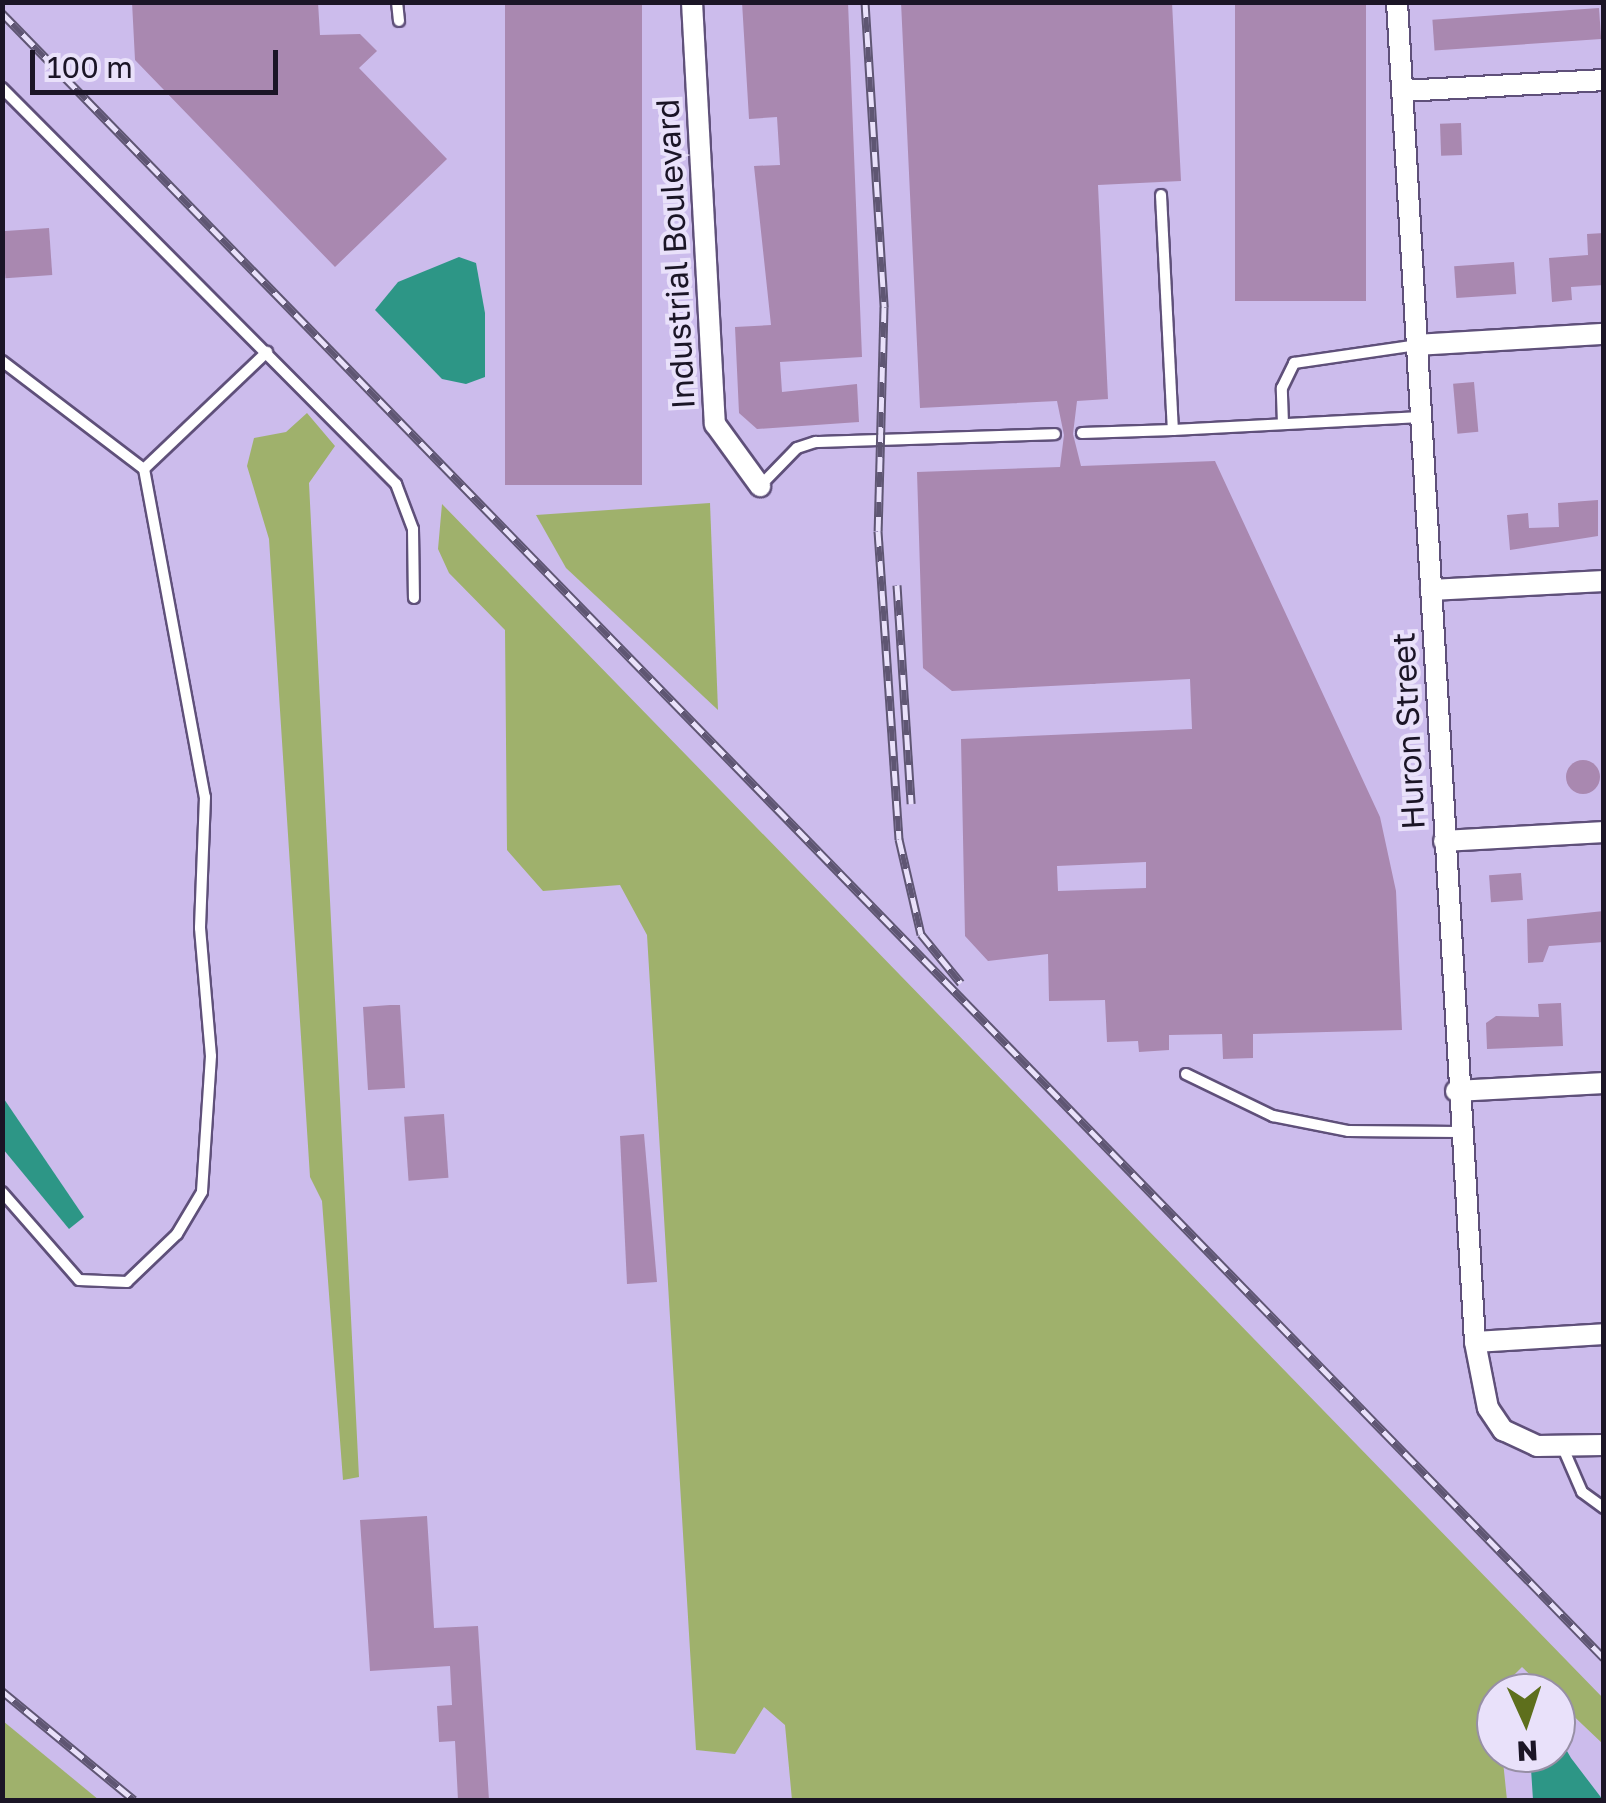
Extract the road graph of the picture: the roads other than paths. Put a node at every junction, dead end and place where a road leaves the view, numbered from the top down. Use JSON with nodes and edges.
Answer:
{"nodes":[{"id":1,"x":397,"y":2,"type":"edge"},
{"id":2,"x":692,"y":2,"type":"edge"},
{"id":3,"x":1397,"y":2,"type":"edge"},
{"id":4,"x":398,"y":22,"type":"dead end"},
{"id":5,"x":1604,"y":80,"type":"edge"},
{"id":6,"x":2,"y":88,"type":"edge"},
{"id":7,"x":1402,"y":91,"type":"junction"},
{"id":8,"x":1161,"y":194,"type":"dead end"},
{"id":9,"x":1604,"y":334,"type":"edge"},
{"id":10,"x":1416,"y":345,"type":"junction"},
{"id":11,"x":267,"y":352,"type":"junction"},
{"id":12,"x":2,"y":361,"type":"edge"},
{"id":13,"x":1422,"y":417,"type":"junction"},
{"id":14,"x":1283,"y":424,"type":"junction"},
{"id":15,"x":1172,"y":430,"type":"junction"},
{"id":16,"x":1055,"y":434,"type":"dead end"},
{"id":17,"x":1082,"y":434,"type":"dead end"},
{"id":18,"x":144,"y":470,"type":"junction"},
{"id":19,"x":760,"y":486,"type":"joint"},
{"id":20,"x":1604,"y":581,"type":"edge"},
{"id":21,"x":1431,"y":590,"type":"junction"},
{"id":22,"x":414,"y":598,"type":"dead end"},
{"id":23,"x":1604,"y":832,"type":"edge"},
{"id":24,"x":1444,"y":840,"type":"junction"},
{"id":25,"x":1186,"y":1074,"type":"dead end"},
{"id":26,"x":1604,"y":1083,"type":"edge"},
{"id":27,"x":1456,"y":1091,"type":"junction"},
{"id":28,"x":1458,"y":1132,"type":"junction"},
{"id":29,"x":2,"y":1192,"type":"edge"},
{"id":30,"x":1604,"y":1334,"type":"edge"},
{"id":31,"x":1476,"y":1342,"type":"junction"},
{"id":32,"x":1604,"y":1445,"type":"edge"},
{"id":33,"x":1564,"y":1448,"type":"junction"},
{"id":34,"x":1604,"y":1508,"type":"edge"}],
"edges":[{"from":1,"to":4,"type":"lane"},
{"from":2,"to":19,"type":"street","name":"Industrial Boulevard"},
{"from":3,"to":7,"type":"street","name":"Huron Street"},
{"from":5,"to":7,"type":"street"},
{"from":6,"to":11,"type":"lane"},
{"from":7,"to":10,"type":"street","name":"Huron Street"},
{"from":8,"to":15,"type":"lane"},
{"from":9,"to":10,"type":"street"},
{"from":10,"to":13,"type":"street","name":"Huron Street"},
{"from":10,"to":14,"type":"lane"},
{"from":11,"to":18,"type":"lane"},
{"from":11,"to":22,"type":"lane"},
{"from":12,"to":18,"type":"lane"},
{"from":13,"to":14,"type":"lane"},
{"from":13,"to":21,"type":"street","name":"Huron Street"},
{"from":14,"to":15,"type":"lane"},
{"from":15,"to":17,"type":"lane"},
{"from":16,"to":19,"type":"lane"},
{"from":18,"to":29,"type":"lane"},
{"from":20,"to":21,"type":"street"},
{"from":21,"to":24,"type":"street","name":"Huron Street"},
{"from":23,"to":24,"type":"street"},
{"from":24,"to":27,"type":"street","name":"Huron Street"},
{"from":25,"to":28,"type":"lane"},
{"from":26,"to":27,"type":"street"},
{"from":27,"to":28,"type":"street","name":"Huron Street"},
{"from":28,"to":31,"type":"street","name":"Huron Street"},
{"from":30,"to":31,"type":"street"},
{"from":31,"to":33,"type":"street","name":"Huron Street"},
{"from":32,"to":33,"type":"street"},
{"from":33,"to":34,"type":"lane"}]}
